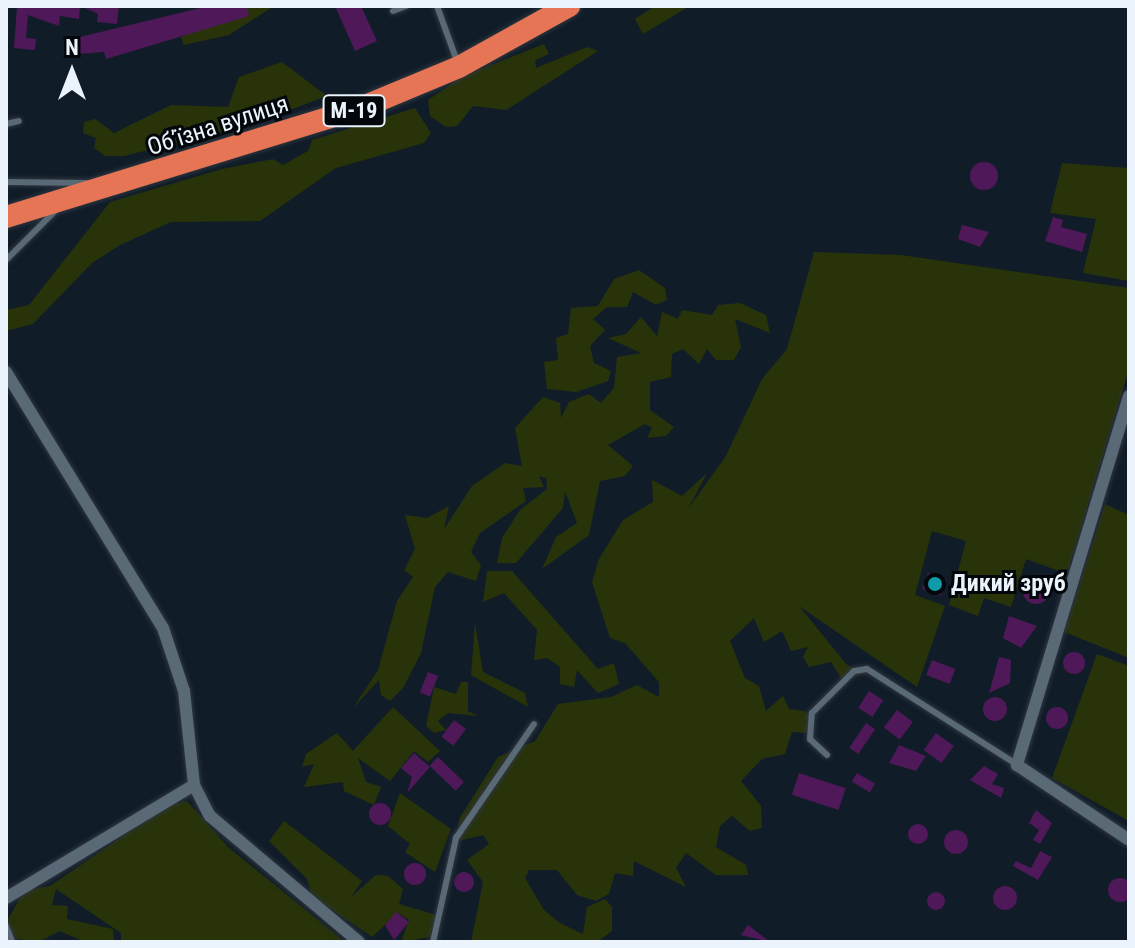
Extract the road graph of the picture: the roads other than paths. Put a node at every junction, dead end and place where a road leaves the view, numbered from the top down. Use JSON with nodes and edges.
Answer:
{"nodes":[{"id":1,"x":406,"y":6,"type":"edge"},
{"id":2,"x":437,"y":6,"type":"edge"},
{"id":3,"x":569,"y":6,"type":"edge"},
{"id":4,"x":393,"y":11,"type":"dead end"},
{"id":5,"x":459,"y":67,"type":"junction"},
{"id":6,"x":19,"y":121,"type":"dead end"},
{"id":7,"x":6,"y":124,"type":"edge"},
{"id":8,"x":6,"y":182,"type":"edge"},
{"id":9,"x":126,"y":183,"type":"junction"},
{"id":10,"x":65,"y":201,"type":"junction"},
{"id":11,"x":6,"y":217,"type":"edge"},
{"id":12,"x":6,"y":260,"type":"edge"},
{"id":13,"x":6,"y":372,"type":"edge"},
{"id":14,"x":1129,"y":396,"type":"edge"},
{"id":15,"x":534,"y":724,"type":"dead end"},
{"id":16,"x":827,"y":755,"type":"dead end"},
{"id":17,"x":1017,"y":765,"type":"junction"},
{"id":18,"x":194,"y":785,"type":"junction"},
{"id":19,"x":1129,"y":840,"type":"edge"},
{"id":20,"x":6,"y":898,"type":"edge"},
{"id":21,"x":6,"y":926,"type":"edge"},
{"id":22,"x":12,"y":942,"type":"edge"},
{"id":23,"x":359,"y":942,"type":"edge"},
{"id":24,"x":433,"y":942,"type":"edge"}],
"edges":[{"from":1,"to":4,"type":"lane"},
{"from":2,"to":5,"type":"lane"},
{"from":3,"to":5,"type":"highway","name":"Обʼїзна вулиця","number":"М-19"},
{"from":5,"to":9,"type":"highway","name":"Обʼїзна вулиця","number":"М-19"},
{"from":6,"to":7,"type":"lane"},
{"from":8,"to":9,"type":"lane"},
{"from":9,"to":10,"type":"highway","name":"Обʼїзна вулиця","number":"М-19"},
{"from":10,"to":11,"type":"highway","name":"Обʼїзна вулиця","number":"М-19"},
{"from":10,"to":12,"type":"lane"},
{"from":13,"to":18,"type":"street"},
{"from":14,"to":17,"type":"street"},
{"from":15,"to":24,"type":"lane"},
{"from":16,"to":17,"type":"lane"},
{"from":17,"to":19,"type":"street"},
{"from":18,"to":20,"type":"street"},
{"from":18,"to":23,"type":"street"},
{"from":21,"to":22,"type":"lane"}]}
